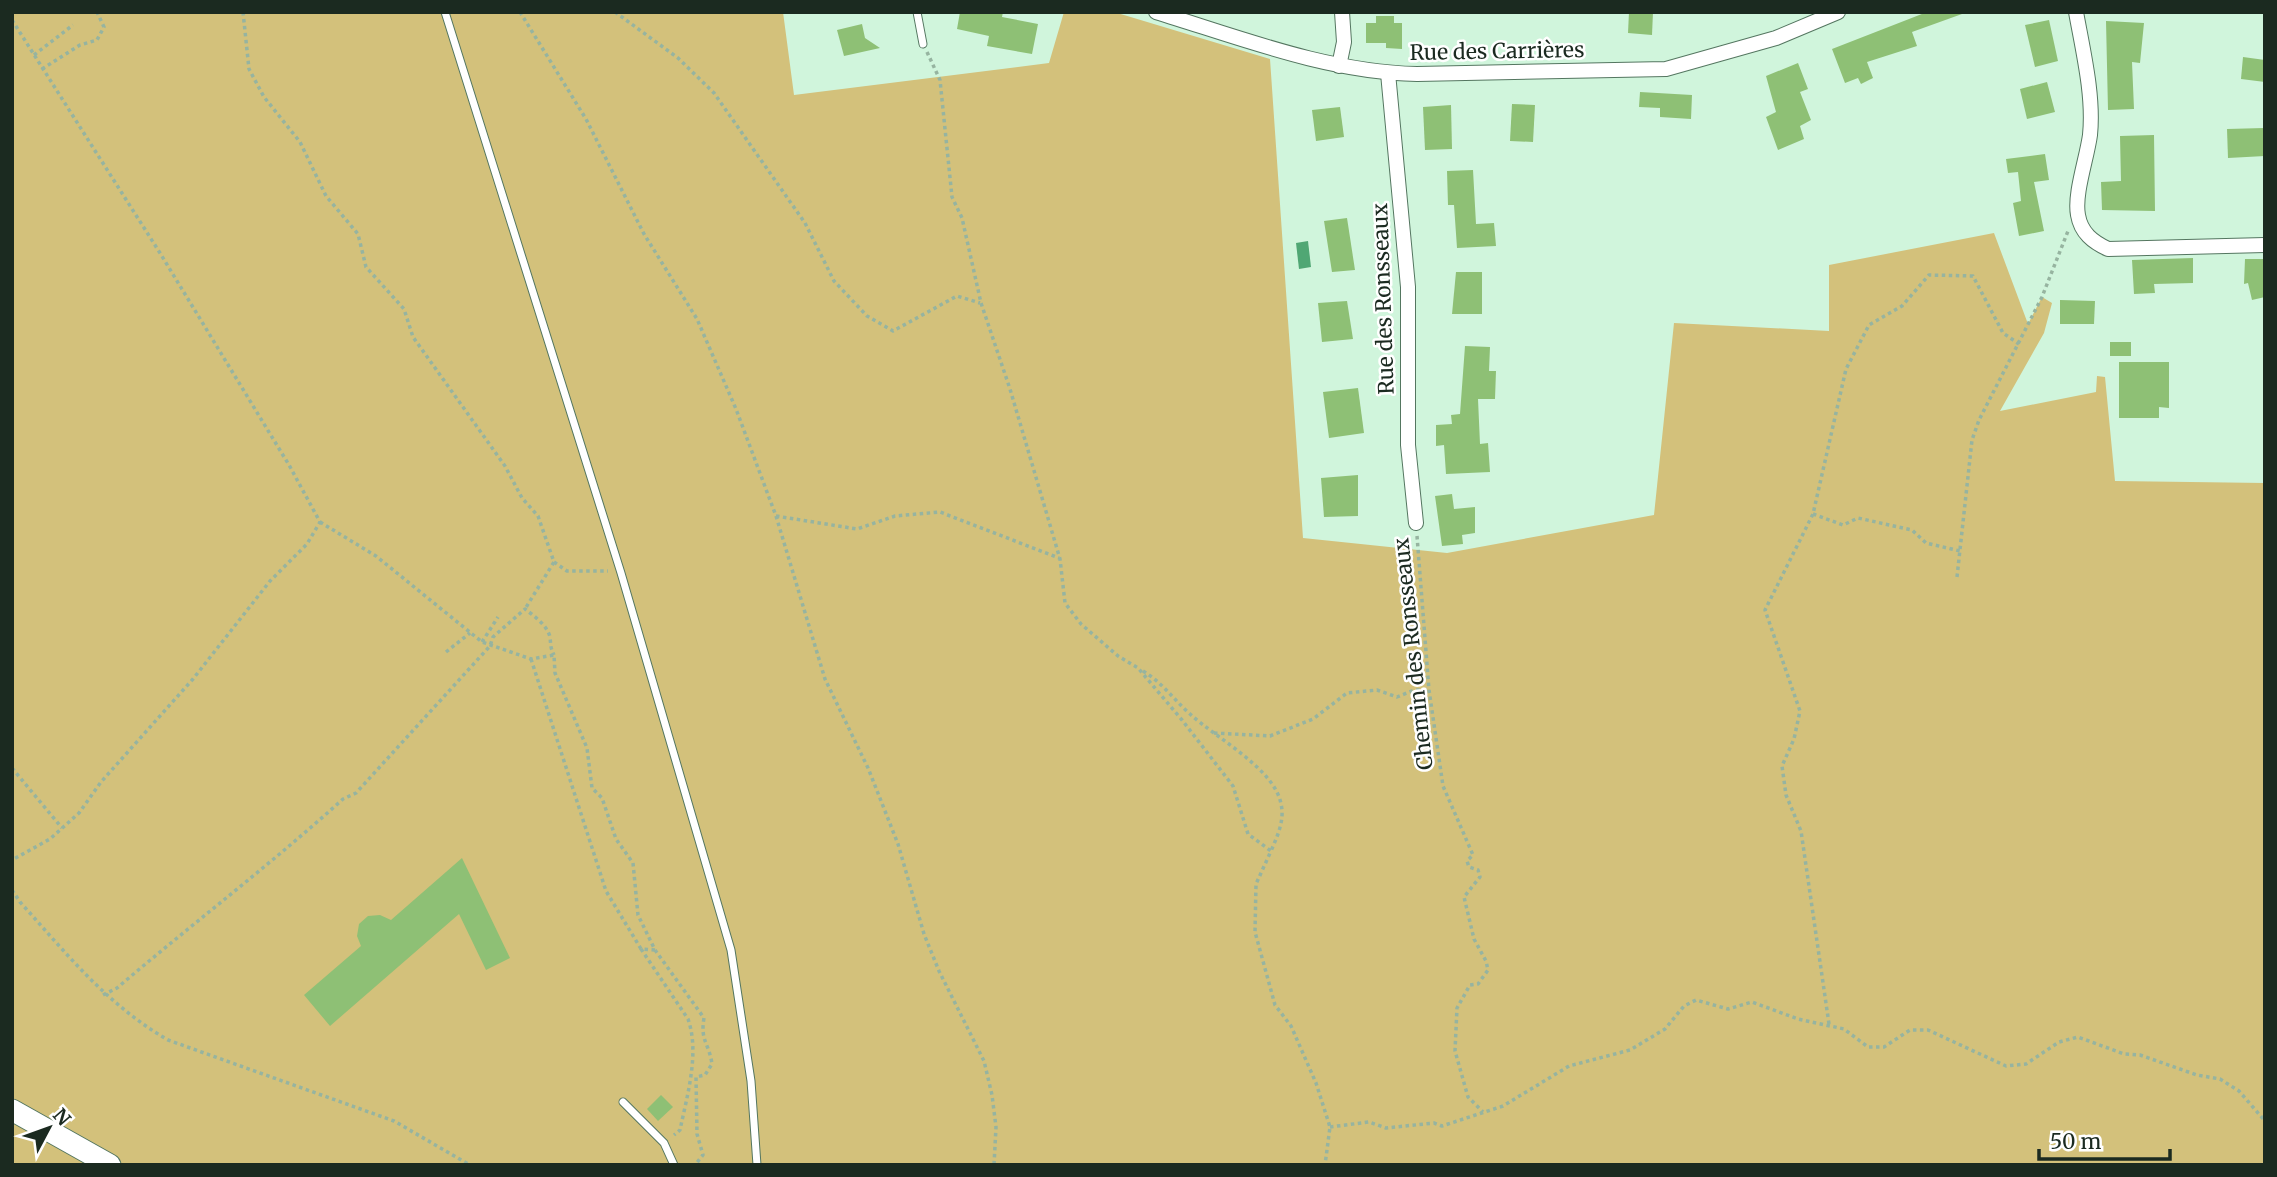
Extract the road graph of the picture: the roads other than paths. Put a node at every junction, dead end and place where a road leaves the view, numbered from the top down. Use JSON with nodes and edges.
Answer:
{"nodes":[{"id":1,"x":445,"y":12,"type":"edge"},
{"id":2,"x":917,"y":12,"type":"edge"},
{"id":3,"x":1156,"y":12,"type":"edge"},
{"id":4,"x":1342,"y":12,"type":"edge"},
{"id":5,"x":1838,"y":12,"type":"edge"},
{"id":6,"x":2076,"y":12,"type":"edge"},
{"id":7,"x":923,"y":44,"type":"road end"},
{"id":8,"x":1339,"y":66,"type":"junction"},
{"id":9,"x":1388,"y":73,"type":"junction"},
{"id":10,"x":2265,"y":245,"type":"edge"},
{"id":11,"x":1416,"y":523,"type":"road end"},
{"id":12,"x":623,"y":1102,"type":"dead end"},
{"id":13,"x":12,"y":1110,"type":"edge"},
{"id":14,"x":110,"y":1165,"type":"edge"},
{"id":15,"x":674,"y":1165,"type":"edge"},
{"id":16,"x":757,"y":1165,"type":"edge"}],
"edges":[{"from":1,"to":16,"type":"lane"},
{"from":2,"to":7,"type":"lane"},
{"from":3,"to":8,"type":"street","name":"Rue des Carrières"},
{"from":4,"to":8,"type":"street"},
{"from":5,"to":9,"type":"street","name":"Rue des Carrières"},
{"from":6,"to":10,"type":"street"},
{"from":8,"to":9,"type":"street","name":"Rue des Carrières"},
{"from":9,"to":11,"type":"street","name":"Rue des Ronsseaux"},
{"from":12,"to":15,"type":"lane"},
{"from":13,"to":14,"type":"street"}]}
